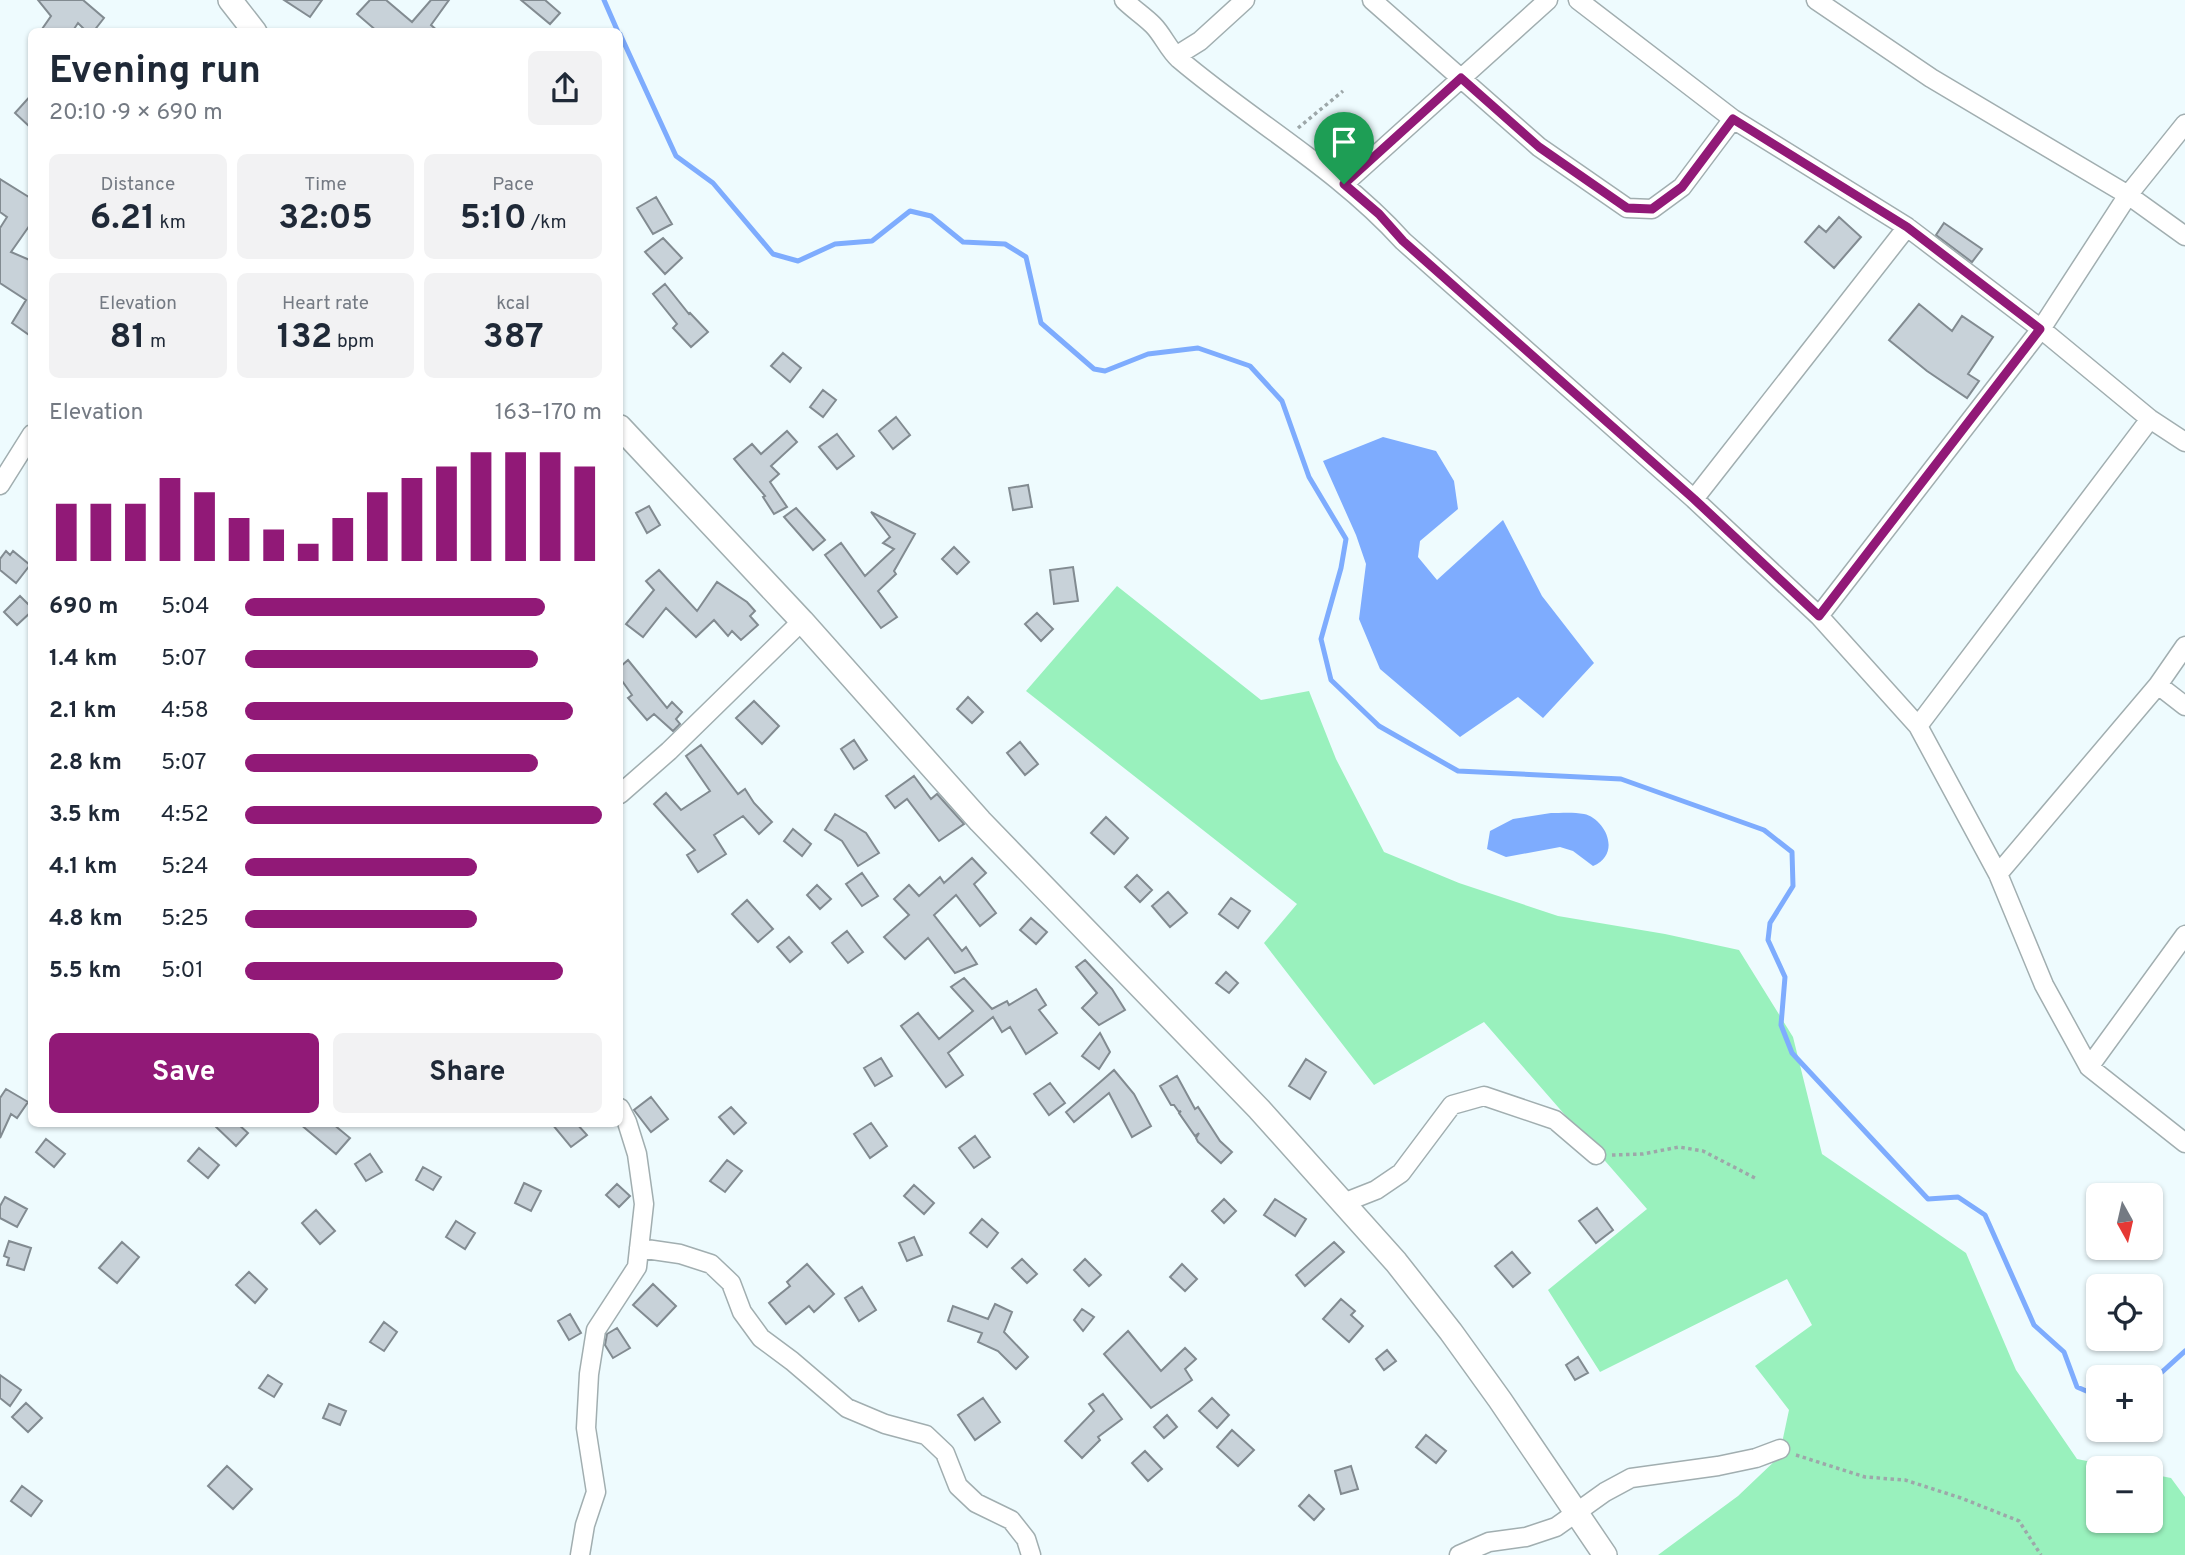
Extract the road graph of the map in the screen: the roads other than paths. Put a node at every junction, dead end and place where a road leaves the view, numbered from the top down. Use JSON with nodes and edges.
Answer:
{"nodes":[{"id":1,"x":230,"y":0,"type":"edge"},
{"id":2,"x":1124,"y":0,"type":"edge"},
{"id":3,"x":1245,"y":0,"type":"edge"},
{"id":4,"x":1372,"y":0,"type":"edge"},
{"id":5,"x":1548,"y":0,"type":"edge"},
{"id":6,"x":1578,"y":0,"type":"edge"},
{"id":7,"x":1816,"y":0,"type":"edge"},
{"id":8,"x":252,"y":28,"type":"edge"},
{"id":9,"x":1176,"y":56,"type":"junction"},
{"id":10,"x":1461,"y":78,"type":"junction"},
{"id":11,"x":1733,"y":119,"type":"junction"},
{"id":12,"x":2185,"y":124,"type":"edge"},
{"id":13,"x":1344,"y":184,"type":"junction"},
{"id":14,"x":2127,"y":195,"type":"junction"},
{"id":15,"x":1907,"y":227,"type":"junction"},
{"id":16,"x":2185,"y":236,"type":"edge"},
{"id":17,"x":2040,"y":329,"type":"junction"},
{"id":18,"x":2150,"y":419,"type":"junction"},
{"id":19,"x":623,"y":430,"type":"edge"},
{"id":20,"x":28,"y":440,"type":"edge"},
{"id":21,"x":2185,"y":442,"type":"edge"},
{"id":22,"x":0,"y":485,"type":"edge"},
{"id":23,"x":1694,"y":499,"type":"junction"},
{"id":24,"x":1819,"y":616,"type":"junction"},
{"id":25,"x":802,"y":621,"type":"junction"},
{"id":26,"x":2185,"y":646,"type":"edge"},
{"id":27,"x":2158,"y":685,"type":"junction"},
{"id":28,"x":2185,"y":706,"type":"edge"},
{"id":29,"x":1918,"y":726,"type":"junction"},
{"id":30,"x":623,"y":791,"type":"edge"},
{"id":31,"x":1998,"y":874,"type":"junction"},
{"id":32,"x":2185,"y":935,"type":"edge"},
{"id":33,"x":2089,"y":1066,"type":"junction"},
{"id":34,"x":623,"y":1114,"type":"edge"},
{"id":35,"x":2185,"y":1143,"type":"edge"},
{"id":36,"x":1596,"y":1155,"type":"road end"},
{"id":37,"x":1343,"y":1203,"type":"junction"},
{"id":38,"x":639,"y":1248,"type":"junction"},
{"id":39,"x":1780,"y":1449,"type":"road end"},
{"id":40,"x":1577,"y":1514,"type":"junction"},
{"id":41,"x":580,"y":1555,"type":"edge"},
{"id":42,"x":1031,"y":1555,"type":"edge"},
{"id":43,"x":1459,"y":1555,"type":"edge"},
{"id":44,"x":1605,"y":1555,"type":"edge"}],
"edges":[{"from":1,"to":8,"type":"main road"},
{"from":2,"to":9,"type":"street"},
{"from":3,"to":9,"type":"street"},
{"from":4,"to":10,"type":"street"},
{"from":5,"to":10,"type":"street"},
{"from":6,"to":11,"type":"street"},
{"from":7,"to":14,"type":"street"},
{"from":9,"to":13,"type":"street"},
{"from":10,"to":11,"type":"street"},
{"from":10,"to":13,"type":"street"},
{"from":11,"to":15,"type":"street"},
{"from":12,"to":14,"type":"street"},
{"from":13,"to":23,"type":"street"},
{"from":14,"to":16,"type":"street"},
{"from":14,"to":17,"type":"street"},
{"from":15,"to":17,"type":"street"},
{"from":15,"to":23,"type":"street"},
{"from":17,"to":18,"type":"street"},
{"from":17,"to":24,"type":"street"},
{"from":18,"to":21,"type":"street"},
{"from":18,"to":29,"type":"street"},
{"from":19,"to":25,"type":"main road"},
{"from":20,"to":22,"type":"street"},
{"from":23,"to":24,"type":"street"},
{"from":24,"to":29,"type":"street"},
{"from":25,"to":30,"type":"street"},
{"from":25,"to":37,"type":"main road"},
{"from":26,"to":27,"type":"street"},
{"from":27,"to":28,"type":"street"},
{"from":27,"to":31,"type":"street"},
{"from":29,"to":31,"type":"street"},
{"from":31,"to":33,"type":"street"},
{"from":32,"to":33,"type":"street"},
{"from":33,"to":35,"type":"street"},
{"from":34,"to":38,"type":"street"},
{"from":36,"to":37,"type":"street"},
{"from":37,"to":40,"type":"main road"},
{"from":38,"to":41,"type":"street"},
{"from":38,"to":42,"type":"street"},
{"from":39,"to":40,"type":"street"},
{"from":40,"to":43,"type":"street"},
{"from":40,"to":44,"type":"main road"}]}
